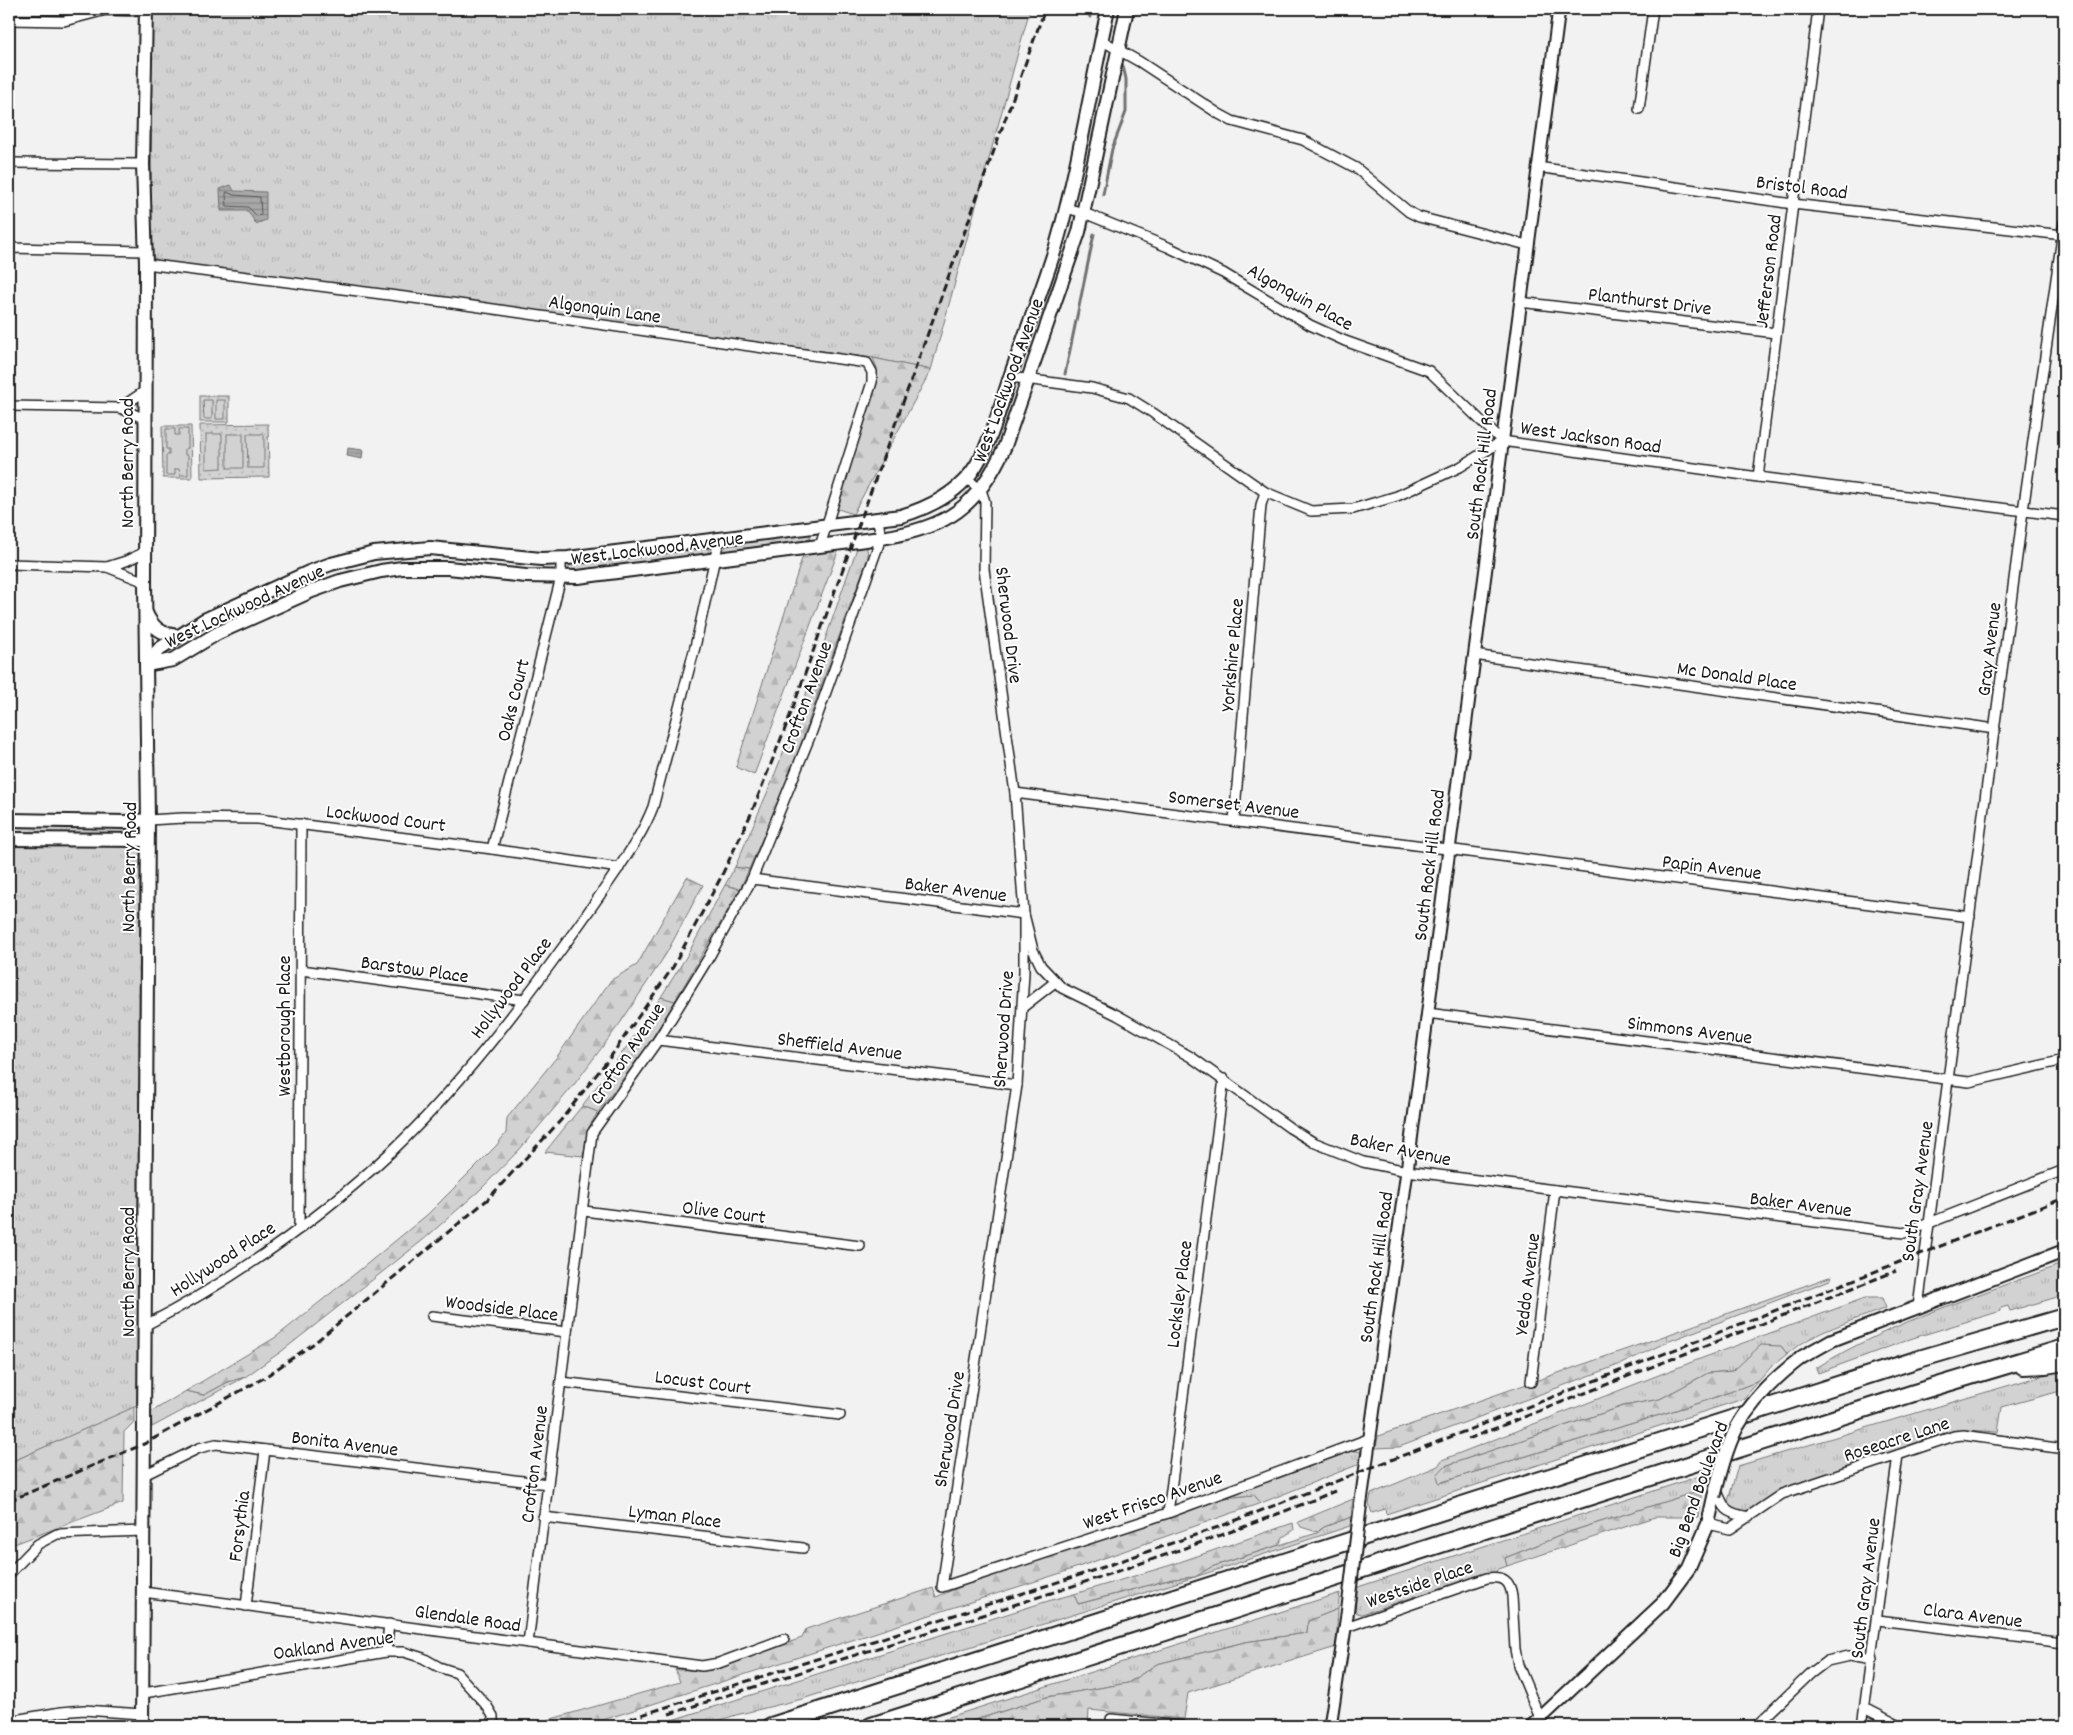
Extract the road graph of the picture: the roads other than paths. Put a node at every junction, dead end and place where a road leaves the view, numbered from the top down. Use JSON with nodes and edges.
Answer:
{"nodes":[{"id":1,"x":1108,"y":9,"type":"edge"},
{"id":2,"x":1127,"y":9,"type":"edge"},
{"id":3,"x":1558,"y":9,"type":"edge"},
{"id":4,"x":1652,"y":9,"type":"edge"},
{"id":5,"x":1818,"y":9,"type":"edge"},
{"id":6,"x":146,"y":10,"type":"edge"},
{"id":7,"x":9,"y":20,"type":"edge"},
{"id":8,"x":1101,"y":40,"type":"junction"},
{"id":9,"x":1118,"y":50,"type":"junction"},
{"id":10,"x":1639,"y":110,"type":"dead end"},
{"id":11,"x":9,"y":163,"type":"edge"},
{"id":12,"x":143,"y":164,"type":"junction"},
{"id":13,"x":1537,"y":167,"type":"junction"},
{"id":14,"x":1793,"y":204,"type":"junction"},
{"id":15,"x":1066,"y":208,"type":"junction"},
{"id":16,"x":1084,"y":213,"type":"junction"},
{"id":17,"x":2064,"y":223,"type":"edge"},
{"id":18,"x":2063,"y":234,"type":"junction"},
{"id":19,"x":1526,"y":246,"type":"junction"},
{"id":20,"x":9,"y":248,"type":"edge"},
{"id":21,"x":145,"y":257,"type":"junction"},
{"id":22,"x":1520,"y":302,"type":"junction"},
{"id":23,"x":1776,"y":333,"type":"junction"},
{"id":24,"x":1010,"y":377,"type":"junction"},
{"id":25,"x":1029,"y":379,"type":"junction"},
{"id":26,"x":144,"y":392,"type":"junction"},
{"id":27,"x":9,"y":406,"type":"edge"},
{"id":28,"x":120,"y":408,"type":"junction"},
{"id":29,"x":145,"y":419,"type":"junction"},
{"id":30,"x":1502,"y":441,"type":"junction"},
{"id":31,"x":1758,"y":477,"type":"junction"},
{"id":32,"x":966,"y":478,"type":"junction"},
{"id":33,"x":981,"y":490,"type":"junction"},
{"id":34,"x":1265,"y":492,"type":"junction"},
{"id":35,"x":2023,"y":511,"type":"junction"},
{"id":36,"x":2064,"y":516,"type":"edge"},
{"id":37,"x":878,"y":520,"type":"junction"},
{"id":38,"x":825,"y":527,"type":"junction"},
{"id":39,"x":881,"y":538,"type":"junction"},
{"id":40,"x":719,"y":540,"type":"junction"},
{"id":41,"x":820,"y":546,"type":"junction"},
{"id":42,"x":145,"y":552,"type":"junction"},
{"id":43,"x":561,"y":559,"type":"junction"},
{"id":44,"x":715,"y":560,"type":"junction"},
{"id":45,"x":334,"y":563,"type":"junction"},
{"id":46,"x":9,"y":564,"type":"edge"},
{"id":47,"x":107,"y":567,"type":"junction"},
{"id":48,"x":561,"y":577,"type":"junction"},
{"id":49,"x":340,"y":581,"type":"junction"},
{"id":50,"x":145,"y":582,"type":"junction"},
{"id":51,"x":247,"y":600,"type":"junction"},
{"id":52,"x":146,"y":614,"type":"junction"},
{"id":53,"x":254,"y":617,"type":"junction"},
{"id":54,"x":178,"y":636,"type":"junction"},
{"id":55,"x":1474,"y":655,"type":"junction"},
{"id":56,"x":146,"y":665,"type":"junction"},
{"id":57,"x":1995,"y":729,"type":"junction"},
{"id":58,"x":1015,"y":793,"type":"junction"},
{"id":59,"x":9,"y":820,"type":"edge"},
{"id":60,"x":148,"y":820,"type":"junction"},
{"id":61,"x":1234,"y":821,"type":"junction"},
{"id":62,"x":301,"y":824,"type":"junction"},
{"id":63,"x":9,"y":839,"type":"edge"},
{"id":64,"x":147,"y":840,"type":"junction"},
{"id":65,"x":492,"y":849,"type":"junction"},
{"id":66,"x":1449,"y":849,"type":"junction"},
{"id":67,"x":619,"y":868,"type":"junction"},
{"id":68,"x":752,"y":879,"type":"junction"},
{"id":69,"x":1024,"y":914,"type":"junction"},
{"id":70,"x":1970,"y":917,"type":"junction"},
{"id":71,"x":301,"y":970,"type":"junction"},
{"id":72,"x":1055,"y":982,"type":"junction"},
{"id":73,"x":524,"y":1000,"type":"junction"},
{"id":74,"x":1023,"y":1007,"type":"junction"},
{"id":75,"x":1427,"y":1013,"type":"junction"},
{"id":76,"x":658,"y":1040,"type":"junction"},
{"id":77,"x":2064,"y":1060,"type":"edge"},
{"id":78,"x":1224,"y":1079,"type":"junction"},
{"id":79,"x":1948,"y":1079,"type":"junction"},
{"id":80,"x":1017,"y":1085,"type":"junction"},
{"id":81,"x":2064,"y":1170,"type":"edge"},
{"id":82,"x":1407,"y":1171,"type":"junction"},
{"id":83,"x":1555,"y":1190,"type":"junction"},
{"id":84,"x":584,"y":1211,"type":"junction"},
{"id":85,"x":1930,"y":1223,"type":"junction"},
{"id":86,"x":299,"y":1228,"type":"junction"},
{"id":87,"x":860,"y":1246,"type":"dead end"},
{"id":88,"x":2064,"y":1250,"type":"edge"},
{"id":89,"x":1918,"y":1307,"type":"junction"},
{"id":90,"x":2064,"y":1308,"type":"edge"},
{"id":91,"x":432,"y":1316,"type":"dead end"},
{"id":92,"x":2064,"y":1317,"type":"edge"},
{"id":93,"x":146,"y":1325,"type":"junction"},
{"id":94,"x":2020,"y":1328,"type":"junction"},
{"id":95,"x":567,"y":1332,"type":"junction"},
{"id":96,"x":2064,"y":1348,"type":"edge"},
{"id":97,"x":2064,"y":1362,"type":"edge"},
{"id":98,"x":1996,"y":1367,"type":"junction"},
{"id":99,"x":561,"y":1382,"type":"junction"},
{"id":100,"x":1531,"y":1382,"type":"dead end"},
{"id":101,"x":840,"y":1415,"type":"dead end"},
{"id":102,"x":1371,"y":1438,"type":"junction"},
{"id":103,"x":2064,"y":1448,"type":"edge"},
{"id":104,"x":265,"y":1450,"type":"junction"},
{"id":105,"x":1898,"y":1455,"type":"junction"},
{"id":106,"x":144,"y":1475,"type":"junction"},
{"id":107,"x":548,"y":1484,"type":"junction"},
{"id":108,"x":1715,"y":1492,"type":"junction"},
{"id":109,"x":1168,"y":1513,"type":"junction"},
{"id":110,"x":544,"y":1517,"type":"junction"},
{"id":111,"x":1749,"y":1517,"type":"junction"},
{"id":112,"x":1708,"y":1524,"type":"junction"},
{"id":113,"x":144,"y":1531,"type":"junction"},
{"id":114,"x":803,"y":1548,"type":"dead end"},
{"id":115,"x":9,"y":1574,"type":"edge"},
{"id":116,"x":942,"y":1587,"type":"joint"},
{"id":117,"x":143,"y":1592,"type":"junction"},
{"id":118,"x":246,"y":1606,"type":"junction"},
{"id":119,"x":1878,"y":1620,"type":"junction"},
{"id":120,"x":1346,"y":1621,"type":"junction"},
{"id":121,"x":389,"y":1624,"type":"junction"},
{"id":122,"x":784,"y":1639,"type":"dead end"},
{"id":123,"x":528,"y":1643,"type":"junction"},
{"id":124,"x":2064,"y":1643,"type":"edge"},
{"id":125,"x":386,"y":1652,"type":"junction"},
{"id":126,"x":1872,"y":1660,"type":"junction"},
{"id":127,"x":144,"y":1692,"type":"junction"},
{"id":128,"x":1864,"y":1708,"type":"junction"},
{"id":129,"x":1111,"y":1719,"type":"dead end"},
{"id":130,"x":142,"y":1720,"type":"edge"},
{"id":131,"x":9,"y":1721,"type":"edge"},
{"id":132,"x":1536,"y":1722,"type":"edge"},
{"id":133,"x":1169,"y":1725,"type":"edge"},
{"id":134,"x":492,"y":1726,"type":"edge"},
{"id":135,"x":771,"y":1726,"type":"edge"},
{"id":136,"x":871,"y":1726,"type":"edge"},
{"id":137,"x":1182,"y":1726,"type":"edge"},
{"id":138,"x":1330,"y":1726,"type":"edge"},
{"id":139,"x":1756,"y":1726,"type":"edge"},
{"id":140,"x":1862,"y":1726,"type":"edge"},
{"id":141,"x":1900,"y":1726,"type":"edge"}],
"edges":[{"from":1,"to":8,"type":"main road","name":"West Lockwood Avenue"},
{"from":2,"to":9,"type":"main road","name":"West Lockwood Avenue"},
{"from":3,"to":13,"type":"street","name":"South Rock Hill Road"},
{"from":4,"to":10,"type":"street"},
{"from":5,"to":14,"type":"street","name":"Jefferson Road"},
{"from":6,"to":7,"type":"street"},
{"from":6,"to":12,"type":"main road","name":"North Berry Road"},
{"from":8,"to":9,"type":"street"},
{"from":8,"to":15,"type":"main road","name":"West Lockwood Avenue"},
{"from":9,"to":16,"type":"main road","name":"West Lockwood Avenue"},
{"from":9,"to":19,"type":"street"},
{"from":11,"to":12,"type":"street"},
{"from":12,"to":21,"type":"main road","name":"North Berry Road"},
{"from":13,"to":14,"type":"street","name":"Bristol Road"},
{"from":13,"to":19,"type":"street","name":"South Rock Hill Road"},
{"from":14,"to":18,"type":"street","name":"Bristol Road"},
{"from":14,"to":23,"type":"street","name":"Jefferson Road"},
{"from":15,"to":16,"type":"street","name":"Algonquin Place"},
{"from":15,"to":24,"type":"main road","name":"West Lockwood Avenue"},
{"from":16,"to":25,"type":"main road","name":"West Lockwood Avenue"},
{"from":16,"to":30,"type":"street","name":"Algonquin Place"},
{"from":17,"to":18,"type":"street","name":"Gray Avenue"},
{"from":18,"to":35,"type":"street","name":"Gray Avenue"},
{"from":19,"to":22,"type":"street","name":"South Rock Hill Road"},
{"from":20,"to":21,"type":"street"},
{"from":21,"to":26,"type":"main road","name":"North Berry Road"},
{"from":21,"to":38,"type":"street","name":"Algonquin Lane"},
{"from":22,"to":23,"type":"street","name":"Planthurst Drive"},
{"from":22,"to":30,"type":"street","name":"South Rock Hill Road"},
{"from":23,"to":31,"type":"street","name":"Jefferson Road"},
{"from":24,"to":25,"type":"street","name":"West Jackson Road"},
{"from":24,"to":32,"type":"main road","name":"West Lockwood Avenue"},
{"from":25,"to":33,"type":"main road","name":"West Lockwood Avenue"},
{"from":25,"to":34,"type":"street","name":"West Jackson Road"},
{"from":26,"to":28,"type":"street"},
{"from":26,"to":29,"type":"main road","name":"North Berry Road"},
{"from":27,"to":28,"type":"street"},
{"from":28,"to":29,"type":"street"},
{"from":29,"to":42,"type":"main road","name":"North Berry Road"},
{"from":30,"to":31,"type":"street","name":"West Jackson Road"},
{"from":30,"to":34,"type":"street","name":"West Jackson Road"},
{"from":30,"to":55,"type":"street","name":"South Rock Hill Road"},
{"from":31,"to":35,"type":"street","name":"West Jackson Road"},
{"from":32,"to":33,"type":"street"},
{"from":32,"to":37,"type":"main road","name":"West Lockwood Avenue"},
{"from":33,"to":39,"type":"main road","name":"West Lockwood Avenue"},
{"from":33,"to":58,"type":"street","name":"Sherwood Drive"},
{"from":34,"to":61,"type":"street","name":"Yorkshire Place"},
{"from":35,"to":36,"type":"street","name":"West Jackson Road"},
{"from":35,"to":57,"type":"street","name":"Gray Avenue"},
{"from":37,"to":38,"type":"main road","name":"West Lockwood Avenue"},
{"from":37,"to":39,"type":"street","name":"Crofton Avenue"},
{"from":38,"to":40,"type":"main road","name":"West Lockwood Avenue"},
{"from":38,"to":41,"type":"street","name":"Algonquin Lane"},
{"from":39,"to":41,"type":"main road","name":"West Lockwood Avenue"},
{"from":39,"to":68,"type":"street","name":"Crofton Avenue"},
{"from":40,"to":43,"type":"main road","name":"West Lockwood Avenue"},
{"from":40,"to":44,"type":"street","name":"Hollywood Place"},
{"from":41,"to":44,"type":"main road","name":"West Lockwood Avenue"},
{"from":42,"to":47,"type":"street"},
{"from":42,"to":50,"type":"main road","name":"North Berry Road"},
{"from":43,"to":45,"type":"main road","name":"West Lockwood Avenue"},
{"from":43,"to":48,"type":"street","name":"Oaks Court"},
{"from":44,"to":48,"type":"main road","name":"West Lockwood Avenue"},
{"from":44,"to":67,"type":"street","name":"Hollywood Place"},
{"from":45,"to":49,"type":"main road"},
{"from":45,"to":51,"type":"main road","name":"West Lockwood Avenue"},
{"from":46,"to":47,"type":"street"},
{"from":47,"to":50,"type":"street"},
{"from":48,"to":49,"type":"main road","name":"West Lockwood Avenue"},
{"from":48,"to":65,"type":"street","name":"Oaks Court"},
{"from":49,"to":53,"type":"main road","name":"West Lockwood Avenue"},
{"from":50,"to":52,"type":"main road","name":"North Berry Road"},
{"from":51,"to":53,"type":"main road"},
{"from":51,"to":54,"type":"main road","name":"West Lockwood Avenue"},
{"from":52,"to":54,"type":"main road"},
{"from":52,"to":56,"type":"main road","name":"North Berry Road"},
{"from":53,"to":56,"type":"main road","name":"West Lockwood Avenue"},
{"from":54,"to":56,"type":"main road","name":"West Lockwood Avenue"},
{"from":55,"to":57,"type":"street","name":"Mc Donald Place"},
{"from":55,"to":66,"type":"street","name":"South Rock Hill Road"},
{"from":56,"to":60,"type":"main road","name":"North Berry Road"},
{"from":57,"to":70,"type":"street","name":"Gray Avenue"},
{"from":58,"to":61,"type":"street","name":"Somerset Avenue"},
{"from":58,"to":69,"type":"street","name":"Sherwood Drive"},
{"from":59,"to":60,"type":"main road"},
{"from":60,"to":62,"type":"street","name":"Lockwood Court"},
{"from":60,"to":64,"type":"main road","name":"North Berry Road"},
{"from":61,"to":66,"type":"street","name":"Somerset Avenue"},
{"from":62,"to":65,"type":"street","name":"Lockwood Court"},
{"from":62,"to":71,"type":"street","name":"Westborough Place"},
{"from":63,"to":64,"type":"main road"},
{"from":64,"to":93,"type":"main road","name":"North Berry Road"},
{"from":65,"to":67,"type":"street","name":"Lockwood Court"},
{"from":66,"to":70,"type":"street","name":"Papin Avenue"},
{"from":66,"to":75,"type":"street","name":"South Rock Hill Road"},
{"from":67,"to":73,"type":"street","name":"Hollywood Place"},
{"from":68,"to":69,"type":"street","name":"Baker Avenue"},
{"from":68,"to":76,"type":"street","name":"Crofton Avenue"},
{"from":69,"to":72,"type":"street","name":"Baker Avenue"},
{"from":69,"to":74,"type":"street","name":"Sherwood Drive"},
{"from":70,"to":79,"type":"street","name":"Gray Avenue"},
{"from":71,"to":73,"type":"street","name":"Barstow Place"},
{"from":71,"to":86,"type":"street","name":"Westborough Place"},
{"from":72,"to":74,"type":"street"},
{"from":72,"to":78,"type":"street","name":"Baker Avenue"},
{"from":73,"to":86,"type":"street","name":"Hollywood Place"},
{"from":74,"to":80,"type":"street","name":"Sherwood Drive"},
{"from":75,"to":79,"type":"street","name":"Simmons Avenue"},
{"from":75,"to":82,"type":"street","name":"South Rock Hill Road"},
{"from":76,"to":80,"type":"street","name":"Sheffield Avenue"},
{"from":76,"to":84,"type":"street","name":"Crofton Avenue"},
{"from":77,"to":79,"type":"street","name":"Simmons Avenue"},
{"from":78,"to":82,"type":"street","name":"Baker Avenue"},
{"from":78,"to":109,"type":"street","name":"Locksley Place"},
{"from":79,"to":85,"type":"street","name":"South Gray Avenue"},
{"from":80,"to":116,"type":"street","name":"Sherwood Drive"},
{"from":81,"to":85,"type":"street","name":"Baker Avenue"},
{"from":82,"to":83,"type":"street","name":"Baker Avenue"},
{"from":82,"to":102,"type":"street","name":"South Rock Hill Road"},
{"from":83,"to":85,"type":"street","name":"Baker Avenue"},
{"from":83,"to":100,"type":"street","name":"Yeddo Avenue"},
{"from":84,"to":87,"type":"street","name":"Olive Court"},
{"from":84,"to":95,"type":"street","name":"Crofton Avenue"},
{"from":85,"to":89,"type":"street","name":"South Gray Avenue"},
{"from":86,"to":93,"type":"street","name":"Hollywood Place"},
{"from":88,"to":89,"type":"main road","name":"Big Bend Boulevard"},
{"from":89,"to":108,"type":"main road","name":"Big Bend Boulevard","bridge":true},
{"from":90,"to":94,"type":"highway"},
{"from":91,"to":95,"type":"street","name":"Woodside Place"},
{"from":92,"to":94,"type":"highway"},
{"from":93,"to":106,"type":"main road","name":"North Berry Road"},
{"from":94,"to":135,"type":"highway"},
{"from":95,"to":99,"type":"street","name":"Crofton Avenue"},
{"from":96,"to":98,"type":"highway"},
{"from":97,"to":98,"type":"highway"},
{"from":98,"to":136,"type":"highway"},
{"from":99,"to":101,"type":"street","name":"Locust Court"},
{"from":99,"to":107,"type":"street","name":"Crofton Avenue"},
{"from":102,"to":109,"type":"street","name":"West Frisco Avenue"},
{"from":102,"to":120,"type":"street","name":"South Rock Hill Road","bridge":true},
{"from":103,"to":105,"type":"street","name":"Roseacre Lane"},
{"from":104,"to":106,"type":"street","name":"Bonita Avenue"},
{"from":104,"to":107,"type":"street","name":"Bonita Avenue"},
{"from":104,"to":118,"type":"street","name":"Forsythia"},
{"from":105,"to":111,"type":"street","name":"Roseacre Lane"},
{"from":105,"to":119,"type":"street","name":"South Gray Avenue"},
{"from":106,"to":113,"type":"main road","name":"North Berry Road"},
{"from":107,"to":110,"type":"street","name":"Crofton Avenue"},
{"from":108,"to":111,"type":"street"},
{"from":108,"to":112,"type":"main road","name":"Big Bend Boulevard"},
{"from":109,"to":116,"type":"street","name":"West Frisco Avenue"},
{"from":110,"to":114,"type":"street","name":"Lyman Place"},
{"from":110,"to":123,"type":"street","name":"Crofton Avenue"},
{"from":111,"to":112,"type":"street","name":"Roseacre Lane"},
{"from":112,"to":132,"type":"main road","name":"Big Bend Boulevard"},
{"from":113,"to":115,"type":"street"},
{"from":113,"to":117,"type":"main road","name":"North Berry Road"},
{"from":117,"to":118,"type":"street","name":"Glendale Road"},
{"from":117,"to":127,"type":"main road","name":"North Berry Road"},
{"from":118,"to":121,"type":"street","name":"Glendale Road"},
{"from":119,"to":124,"type":"street","name":"Clara Avenue"},
{"from":119,"to":126,"type":"street","name":"South Gray Avenue"},
{"from":120,"to":132,"type":"street","name":"Westside Place"},
{"from":120,"to":138,"type":"street","name":"South Rock Hill Road"},
{"from":121,"to":123,"type":"street","name":"Glendale Road"},
{"from":121,"to":125,"type":"street"},
{"from":122,"to":123,"type":"street","name":"Glendale Road"},
{"from":125,"to":127,"type":"street","name":"Oakland Avenue"},
{"from":125,"to":134,"type":"street","name":"Oakland Avenue"},
{"from":126,"to":128,"type":"street","name":"South Gray Avenue"},
{"from":126,"to":139,"type":"street"},
{"from":127,"to":130,"type":"main road","name":"North Berry Road"},
{"from":128,"to":140,"type":"street","name":"South Gray Avenue"},
{"from":128,"to":141,"type":"street"},
{"from":129,"to":133,"type":"street"},
{"from":130,"to":131,"type":"street"},
{"from":133,"to":137,"type":"street"}]}
